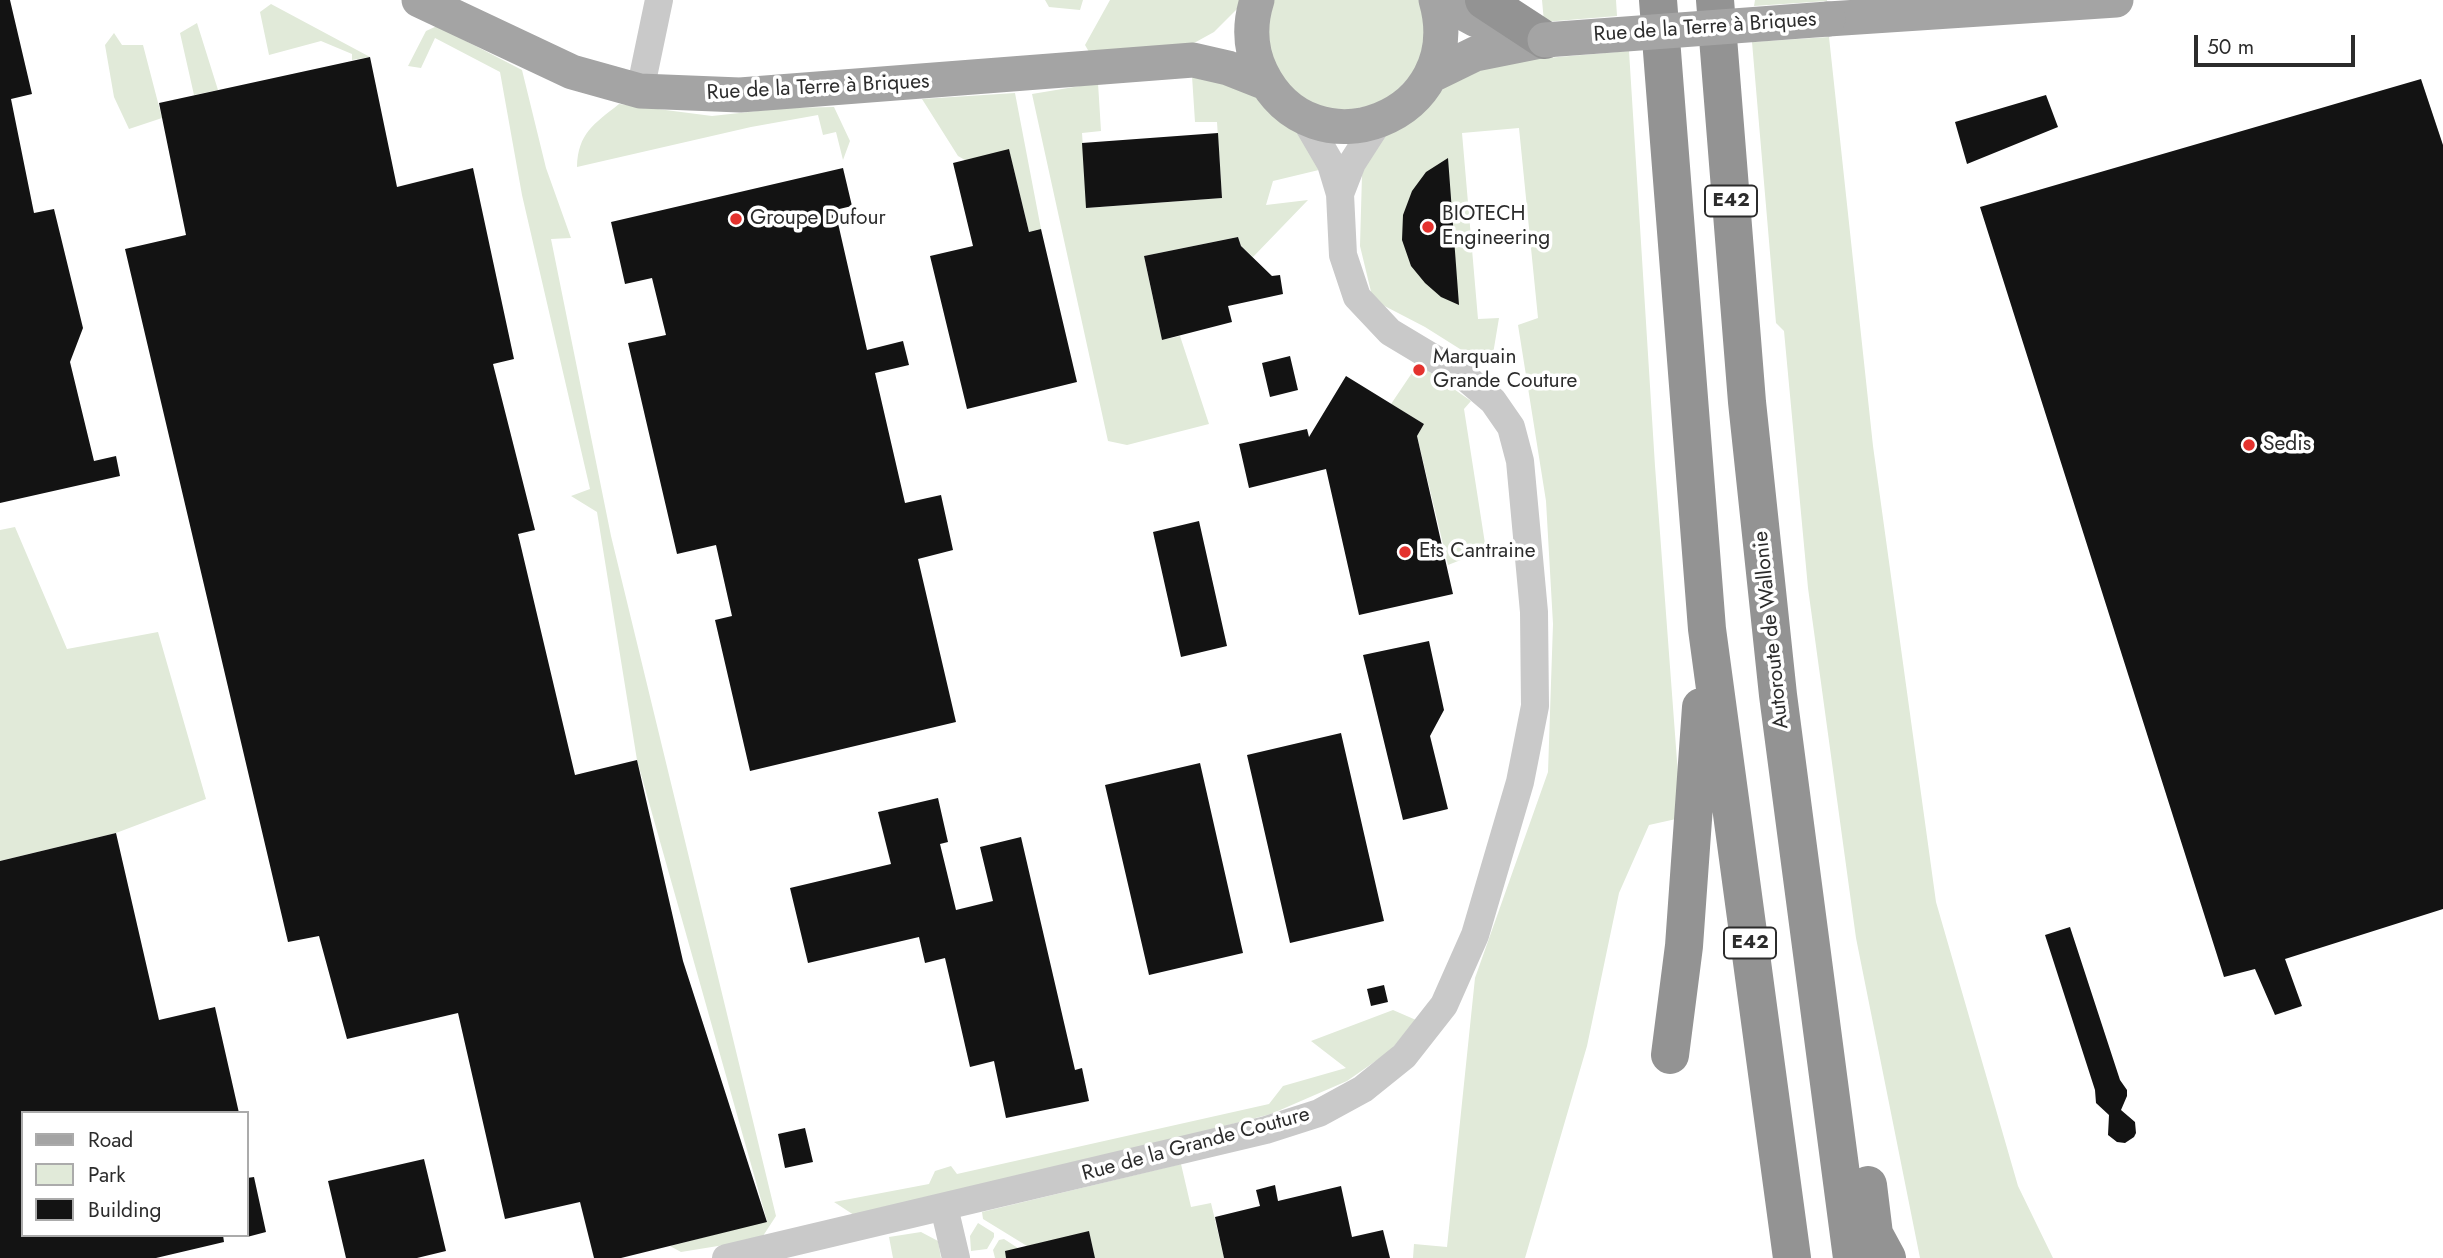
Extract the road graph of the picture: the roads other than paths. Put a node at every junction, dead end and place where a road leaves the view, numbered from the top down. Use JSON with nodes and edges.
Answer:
{"nodes":[{"id":1,"x":419,"y":0,"type":"edge"},
{"id":2,"x":659,"y":0,"type":"edge"},
{"id":3,"x":1436,"y":0,"type":"edge"},
{"id":4,"x":1445,"y":0,"type":"edge"},
{"id":5,"x":1484,"y":0,"type":"edge"},
{"id":6,"x":1658,"y":0,"type":"edge"},
{"id":7,"x":1715,"y":0,"type":"edge"},
{"id":8,"x":2116,"y":0,"type":"edge"},
{"id":9,"x":1255,"y":7,"type":"edge"},
{"id":10,"x":1545,"y":40,"type":"junction"},
{"id":11,"x":1193,"y":60,"type":"junction"},
{"id":12,"x":1432,"y":75,"type":"junction"},
{"id":13,"x":1266,"y":83,"type":"junction"},
{"id":14,"x":640,"y":91,"type":"junction"},
{"id":15,"x":1303,"y":116,"type":"junction"},
{"id":16,"x":1379,"y":121,"type":"junction"},
{"id":17,"x":1340,"y":194,"type":"junction"},
{"id":18,"x":1707,"y":628,"type":"junction"},
{"id":19,"x":1819,"y":1008,"type":"junction"},
{"id":20,"x":1670,"y":1055,"type":"dead end"},
{"id":21,"x":944,"y":1207,"type":"junction"},
{"id":22,"x":726,"y":1258,"type":"edge"},
{"id":23,"x":956,"y":1258,"type":"edge"},
{"id":24,"x":1792,"y":1258,"type":"edge"},
{"id":25,"x":1852,"y":1258,"type":"edge"},
{"id":26,"x":1887,"y":1258,"type":"edge"}],
"edges":[{"from":1,"to":14,"type":"main road","name":"Rue de la Terre à Briques"},
{"from":2,"to":14,"type":"street"},
{"from":3,"to":12,"type":"main road"},
{"from":4,"to":10,"type":"main road","name":"Rue de la Terre à Briques"},
{"from":5,"to":10,"type":"highway"},
{"from":6,"to":18,"type":"highway","number":"E42"},
{"from":7,"to":19,"type":"highway","name":"Autoroute de Wallonie","number":"E42"},
{"from":8,"to":10,"type":"main road","name":"Rue de la Terre à Briques","bridge":true},
{"from":9,"to":11,"type":"main road","name":"Rue de la Terre à Briques"},
{"from":9,"to":13,"type":"main road"},
{"from":10,"to":12,"type":"main road","name":"Rue de la Terre à Briques"},
{"from":11,"to":13,"type":"main road","name":"Rue de la Terre à Briques"},
{"from":11,"to":14,"type":"main road","name":"Rue de la Terre à Briques"},
{"from":12,"to":16,"type":"main road"},
{"from":13,"to":15,"type":"main road"},
{"from":15,"to":16,"type":"main road"},
{"from":15,"to":17,"type":"street","name":"Rue de la Grande Couture"},
{"from":16,"to":17,"type":"street","name":"Rue de la Grande Couture"},
{"from":17,"to":21,"type":"street","name":"Rue de la Grande Couture"},
{"from":18,"to":20,"type":"highway"},
{"from":18,"to":24,"type":"highway","number":"E42"},
{"from":19,"to":25,"type":"highway","name":"Autoroute de Wallonie","number":"E42"},
{"from":19,"to":26,"type":"highway"},
{"from":21,"to":22,"type":"street","name":"Rue de la Grande Couture"},
{"from":21,"to":23,"type":"street"}]}
